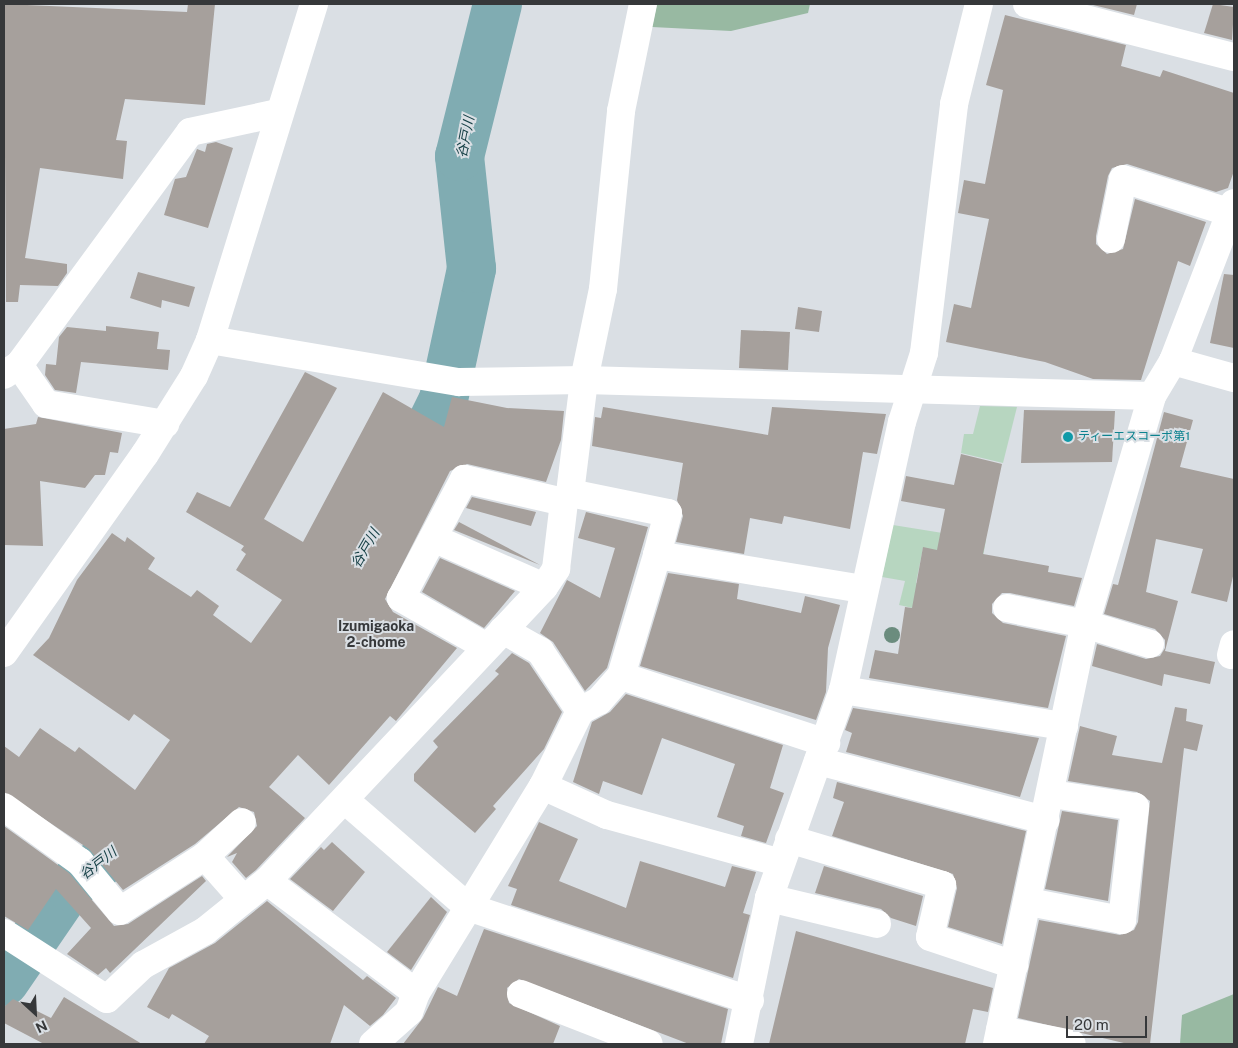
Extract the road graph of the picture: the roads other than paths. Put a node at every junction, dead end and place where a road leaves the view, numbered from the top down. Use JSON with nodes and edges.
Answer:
{"nodes":[{"id":1,"x":314,"y":4,"type":"edge"},
{"id":2,"x":643,"y":4,"type":"edge"},
{"id":3,"x":979,"y":4,"type":"edge"},
{"id":4,"x":1027,"y":4,"type":"edge"},
{"id":5,"x":1234,"y":57,"type":"edge"},
{"id":6,"x":278,"y":113,"type":"junction"},
{"id":7,"x":1231,"y":207,"type":"edge"},
{"id":8,"x":1111,"y":239,"type":"dead end"},
{"id":9,"x":210,"y":340,"type":"junction"},
{"id":10,"x":1173,"y":361,"type":"junction"},
{"id":11,"x":11,"y":370,"type":"edge"},
{"id":12,"x":1234,"y":378,"type":"edge"},
{"id":13,"x":584,"y":380,"type":"junction"},
{"id":14,"x":913,"y":391,"type":"junction"},
{"id":15,"x":1152,"y":396,"type":"junction"},
{"id":16,"x":165,"y":424,"type":"junction"},
{"id":17,"x":567,"y":497,"type":"junction"},
{"id":18,"x":433,"y":538,"type":"junction"},
{"id":19,"x":657,"y":555,"type":"junction"},
{"id":20,"x":544,"y":587,"type":"junction"},
{"id":21,"x":863,"y":589,"type":"junction"},
{"id":22,"x":1007,"y":608,"type":"dead end"},
{"id":23,"x":1085,"y":624,"type":"junction"},
{"id":24,"x":494,"y":638,"type":"junction"},
{"id":25,"x":1150,"y":644,"type":"dead end"},
{"id":26,"x":4,"y":653,"type":"edge"},
{"id":27,"x":621,"y":676,"type":"junction"},
{"id":28,"x":843,"y":690,"type":"junction"},
{"id":29,"x":580,"y":711,"type":"junction"},
{"id":30,"x":1064,"y":726,"type":"junction"},
{"id":31,"x":822,"y":752,"type":"junction"},
{"id":32,"x":543,"y":786,"type":"junction"},
{"id":33,"x":1052,"y":794,"type":"junction"},
{"id":34,"x":346,"y":801,"type":"junction"},
{"id":35,"x":4,"y":807,"type":"edge"},
{"id":36,"x":1045,"y":820,"type":"junction"},
{"id":37,"x":242,"y":822,"type":"dead end"},
{"id":38,"x":785,"y":851,"type":"junction"},
{"id":39,"x":205,"y":856,"type":"junction"},
{"id":40,"x":267,"y":881,"type":"junction"},
{"id":41,"x":769,"y":898,"type":"junction"},
{"id":42,"x":243,"y":899,"type":"junction"},
{"id":43,"x":1029,"y":902,"type":"junction"},
{"id":44,"x":468,"y":907,"type":"junction"},
{"id":45,"x":877,"y":924,"type":"dead end"},
{"id":46,"x":18,"y":940,"type":"edge"},
{"id":47,"x":1014,"y":966,"type":"junction"},
{"id":48,"x":416,"y":993,"type":"junction"},
{"id":49,"x":521,"y":994,"type":"dead end"},
{"id":50,"x":750,"y":1000,"type":"junction"},
{"id":51,"x":998,"y":1037,"type":"edge"},
{"id":52,"x":373,"y":1044,"type":"edge"},
{"id":53,"x":649,"y":1044,"type":"edge"},
{"id":54,"x":740,"y":1044,"type":"edge"},
{"id":55,"x":1072,"y":1044,"type":"edge"}],
"edges":[{"from":1,"to":6,"type":"street"},
{"from":2,"to":13,"type":"street"},
{"from":3,"to":14,"type":"street"},
{"from":4,"to":5,"type":"street"},
{"from":6,"to":9,"type":"street"},
{"from":6,"to":11,"type":"street"},
{"from":7,"to":8,"type":"street"},
{"from":7,"to":10,"type":"street"},
{"from":9,"to":13,"type":"street"},
{"from":9,"to":16,"type":"street"},
{"from":10,"to":12,"type":"street"},
{"from":10,"to":15,"type":"street"},
{"from":11,"to":16,"type":"street"},
{"from":13,"to":14,"type":"street"},
{"from":13,"to":17,"type":"street"},
{"from":14,"to":15,"type":"street"},
{"from":14,"to":21,"type":"street"},
{"from":15,"to":23,"type":"street"},
{"from":16,"to":26,"type":"street"},
{"from":17,"to":18,"type":"street"},
{"from":17,"to":19,"type":"street"},
{"from":17,"to":20,"type":"street"},
{"from":18,"to":20,"type":"street"},
{"from":18,"to":24,"type":"street"},
{"from":19,"to":21,"type":"street"},
{"from":19,"to":27,"type":"street"},
{"from":20,"to":24,"type":"street"},
{"from":21,"to":28,"type":"street"},
{"from":22,"to":23,"type":"street"},
{"from":23,"to":25,"type":"street"},
{"from":23,"to":30,"type":"street"},
{"from":24,"to":29,"type":"street"},
{"from":24,"to":34,"type":"street"},
{"from":27,"to":29,"type":"street"},
{"from":27,"to":31,"type":"street"},
{"from":28,"to":30,"type":"street"},
{"from":28,"to":31,"type":"street"},
{"from":29,"to":32,"type":"street"},
{"from":30,"to":33,"type":"street"},
{"from":31,"to":36,"type":"street"},
{"from":31,"to":38,"type":"street"},
{"from":32,"to":38,"type":"street"},
{"from":32,"to":44,"type":"street"},
{"from":33,"to":36,"type":"street"},
{"from":33,"to":43,"type":"street"},
{"from":34,"to":40,"type":"street"},
{"from":34,"to":44,"type":"street"},
{"from":35,"to":39,"type":"street"},
{"from":36,"to":43,"type":"street"},
{"from":37,"to":39,"type":"street"},
{"from":38,"to":41,"type":"street"},
{"from":38,"to":47,"type":"street"},
{"from":39,"to":42,"type":"street"},
{"from":40,"to":42,"type":"street"},
{"from":40,"to":48,"type":"street"},
{"from":41,"to":45,"type":"street"},
{"from":41,"to":50,"type":"street"},
{"from":42,"to":46,"type":"street"},
{"from":43,"to":47,"type":"street"},
{"from":44,"to":48,"type":"street"},
{"from":44,"to":50,"type":"street"},
{"from":47,"to":51,"type":"street"},
{"from":48,"to":52,"type":"street"},
{"from":49,"to":53,"type":"street"},
{"from":50,"to":54,"type":"street"},
{"from":51,"to":55,"type":"street"}]}
